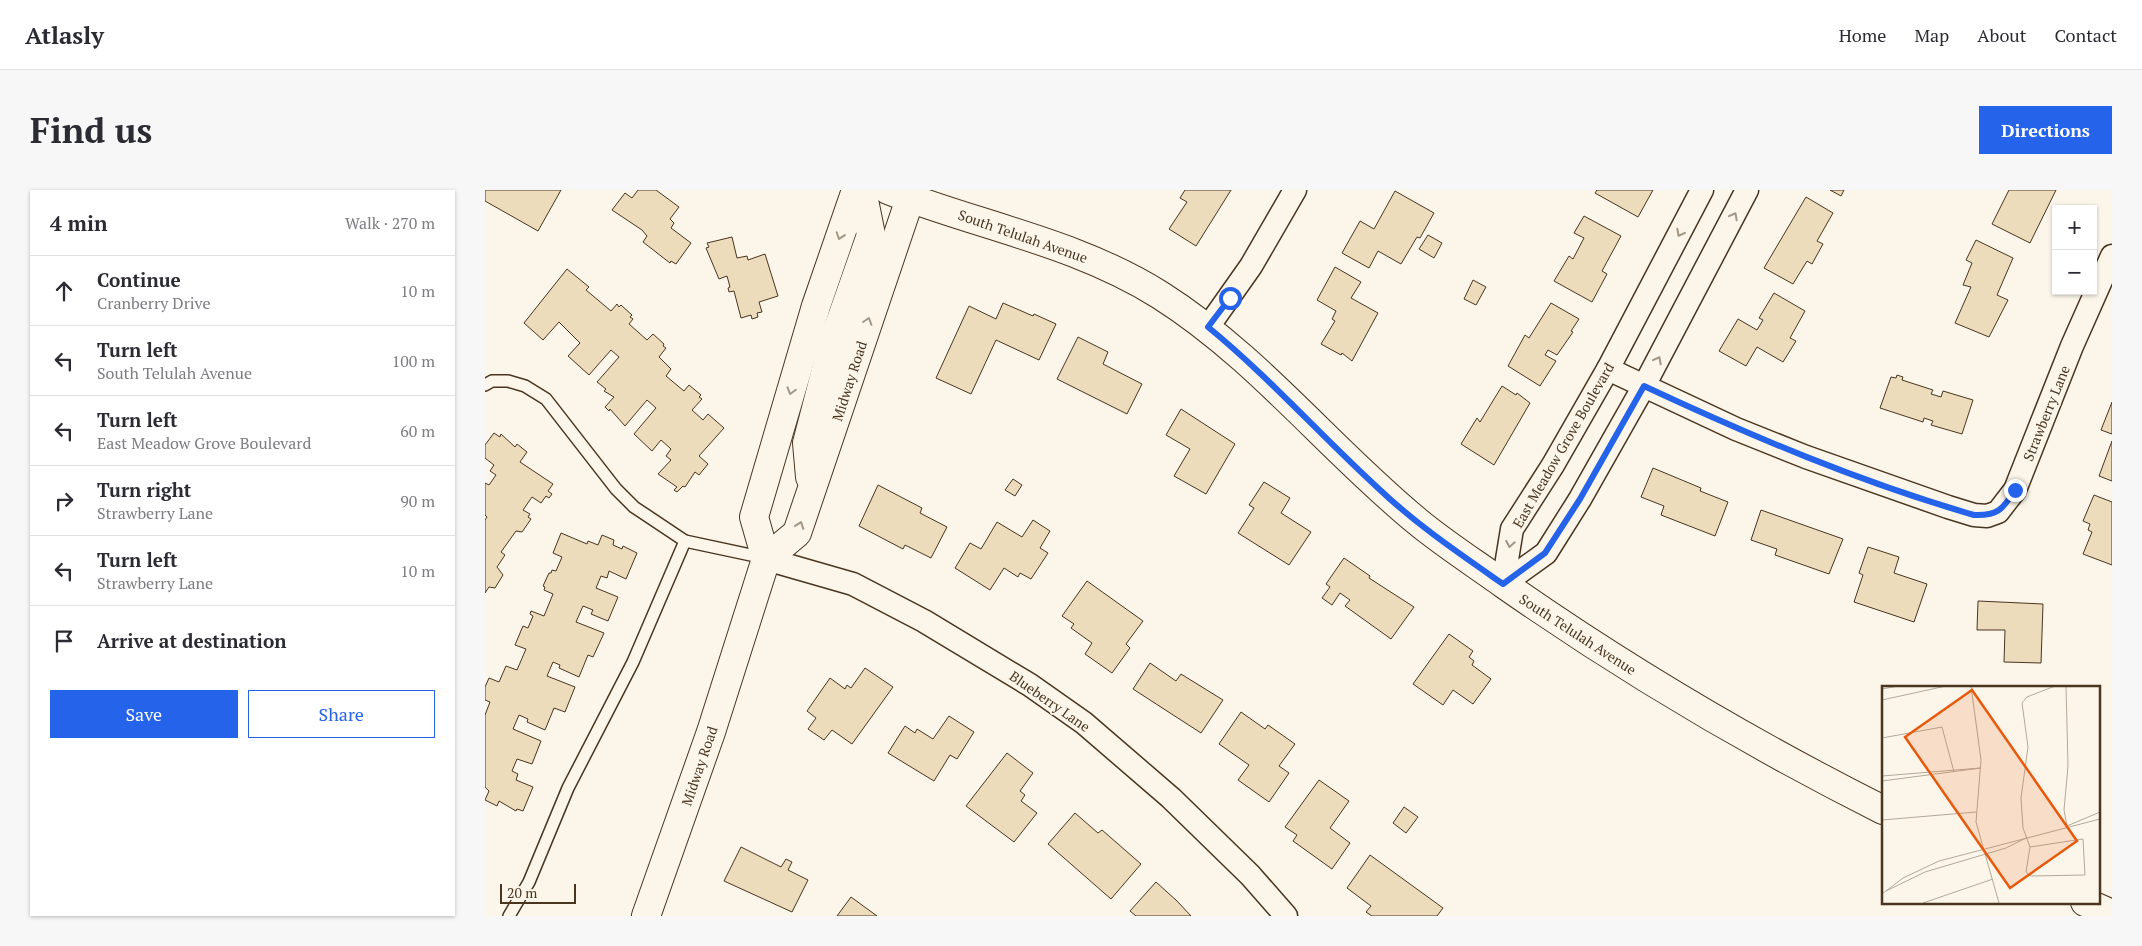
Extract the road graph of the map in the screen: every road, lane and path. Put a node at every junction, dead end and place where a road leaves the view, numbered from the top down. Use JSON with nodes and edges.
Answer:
{"nodes":[{"id":1,"x":856,"y":190,"type":"edge"},
{"id":2,"x":862,"y":190,"type":"edge"},
{"id":3,"x":1295,"y":190,"type":"edge"},
{"id":4,"x":1702,"y":190,"type":"edge"},
{"id":5,"x":1747,"y":190,"type":"edge"},
{"id":6,"x":905,"y":192,"type":"edge"},
{"id":7,"x":2112,"y":256,"type":"edge"},
{"id":8,"x":1208,"y":327,"type":"junction"},
{"id":9,"x":1608,"y":368,"type":"junction"},
{"id":10,"x":485,"y":385,"type":"edge"},
{"id":11,"x":1644,"y":386,"type":"junction"},
{"id":12,"x":811,"y":494,"type":"junction"},
{"id":13,"x":685,"y":541,"type":"junction"},
{"id":14,"x":766,"y":559,"type":"junction"},
{"id":15,"x":1503,"y":584,"type":"junction"},
{"id":16,"x":1882,"y":809,"type":"edge"},
{"id":17,"x":2090,"y":904,"type":"edge"},
{"id":18,"x":2112,"y":914,"type":"edge"},
{"id":19,"x":509,"y":916,"type":"edge"},
{"id":20,"x":648,"y":916,"type":"edge"},
{"id":21,"x":1286,"y":916,"type":"edge"}],
"edges":[{"from":1,"to":14,"type":"main road","one_way":true},
{"from":2,"to":12,"type":"main road"},
{"from":3,"to":8,"type":"street"},
{"from":4,"to":9,"type":"street","name":"East Meadow Grove Boulevard","one_way":true},
{"from":11,"to":5,"type":"street","one_way":true},
{"from":6,"to":8,"type":"main road","name":"South Telulah Avenue"},
{"from":12,"to":6,"type":"main road","name":"Midway Road","one_way":true},
{"from":7,"to":11,"type":"street","name":"Strawberry Lane"},
{"from":8,"to":15,"type":"main road","name":"South Telulah Avenue"},
{"from":9,"to":11,"type":"street","name":"Strawberry Lane"},
{"from":9,"to":15,"type":"street","name":"East Meadow Grove Boulevard","one_way":true},
{"from":10,"to":13,"type":"lane"},
{"from":11,"to":15,"type":"street"},
{"from":14,"to":12,"type":"main road","name":"Midway Road","one_way":true},
{"from":13,"to":14,"type":"lane"},
{"from":13,"to":19,"type":"lane"},
{"from":14,"to":20,"type":"main road","name":"Midway Road"},
{"from":14,"to":21,"type":"street","name":"Blueberry Lane"},
{"from":15,"to":16,"type":"main road","name":"South Telulah Avenue"},
{"from":17,"to":18,"type":"main road"}]}
